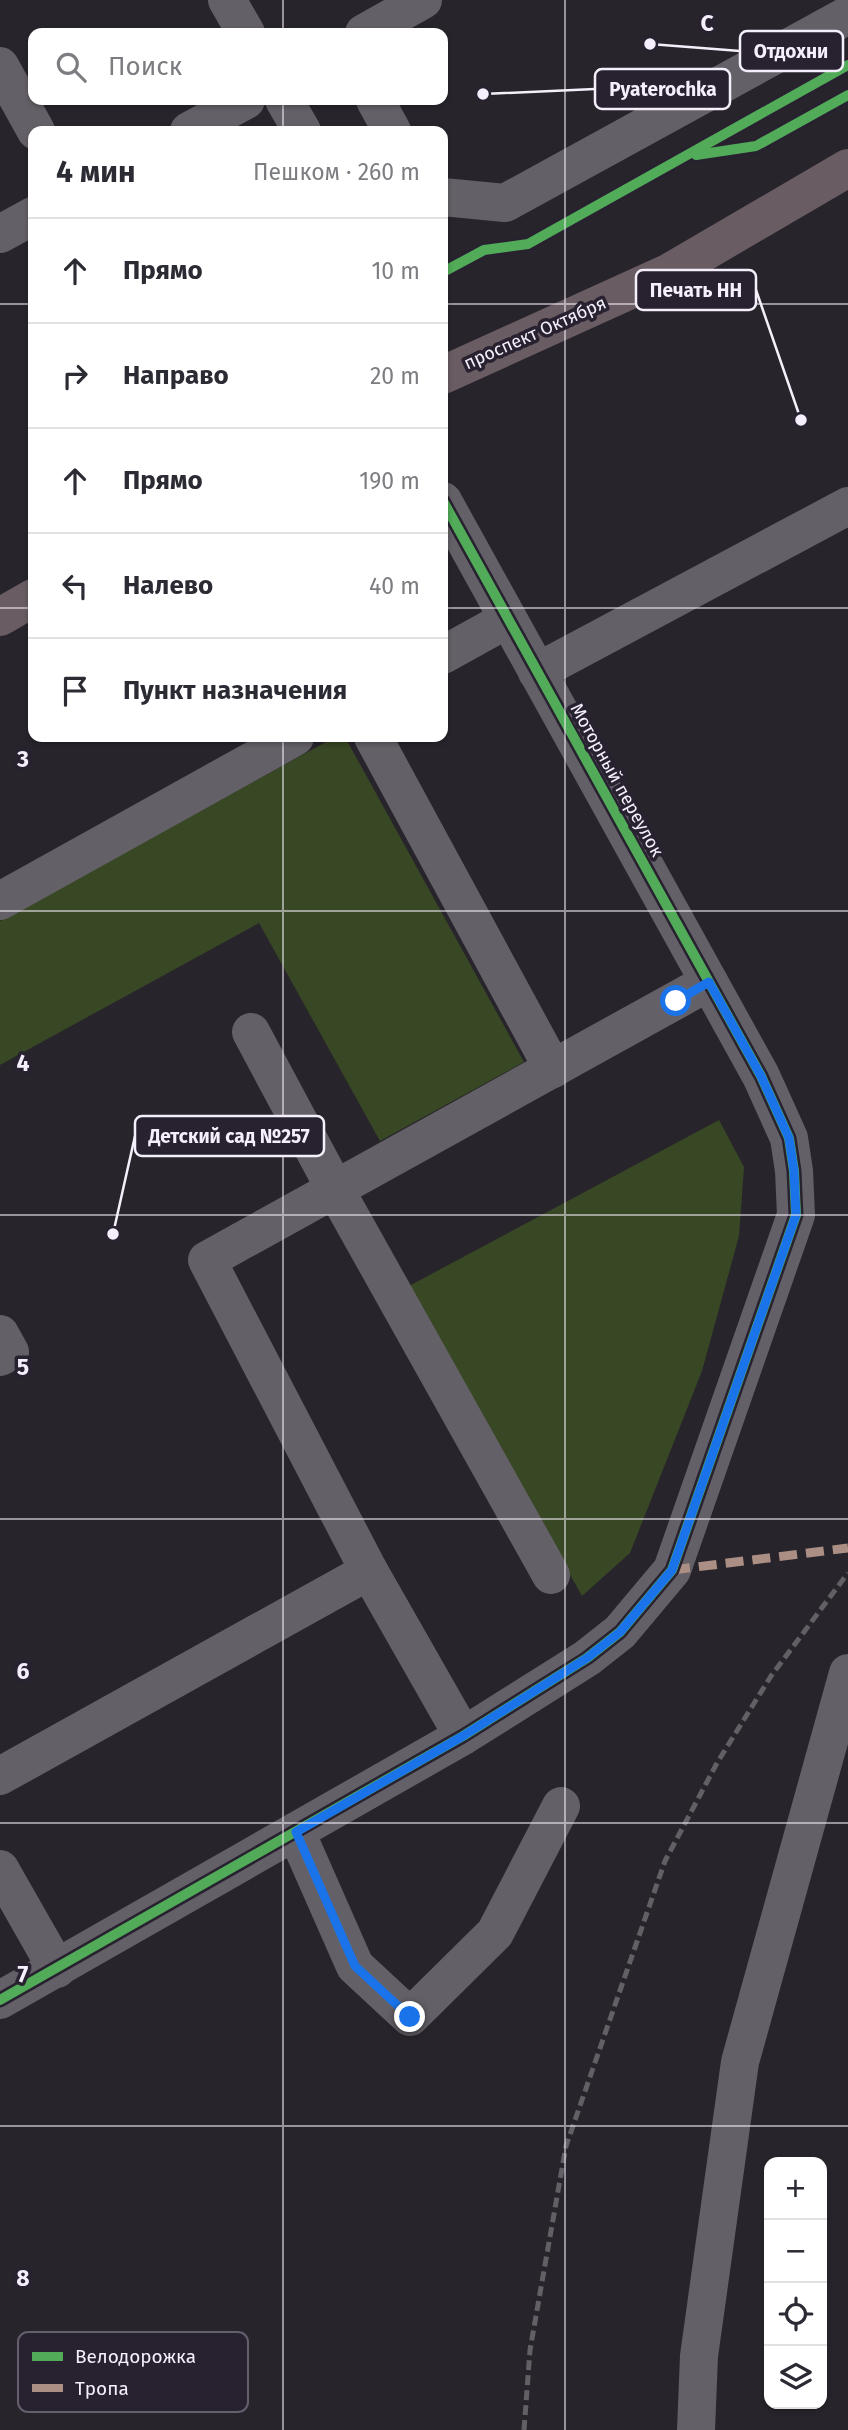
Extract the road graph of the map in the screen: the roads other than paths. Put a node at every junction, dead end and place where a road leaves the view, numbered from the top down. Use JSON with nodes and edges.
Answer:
{"nodes":[{"id":1,"x":227,"y":0,"type":"edge"},
{"id":2,"x":423,"y":0,"type":"edge"},
{"id":3,"x":848,"y":15,"type":"edge"},
{"id":4,"x":243,"y":28,"type":"edge"},
{"id":5,"x":373,"y":28,"type":"edge"},
{"id":6,"x":0,"y":66,"type":"edge"},
{"id":7,"x":231,"y":105,"type":"edge"},
{"id":8,"x":287,"y":105,"type":"edge"},
{"id":9,"x":377,"y":105,"type":"edge"},
{"id":10,"x":189,"y":119,"type":"edge"},
{"id":11,"x":33,"y":126,"type":"edge"},
{"id":12,"x":299,"y":126,"type":"edge"},
{"id":13,"x":389,"y":126,"type":"edge"},
{"id":14,"x":848,"y":168,"type":"edge"},
{"id":15,"x":448,"y":197,"type":"edge"},
{"id":16,"x":28,"y":219,"type":"edge"},
{"id":17,"x":0,"y":234,"type":"edge"},
{"id":18,"x":448,"y":373,"type":"edge"},
{"id":19,"x":848,"y":506,"type":"edge"},
{"id":20,"x":448,"y":509,"type":"edge"},
{"id":21,"x":28,"y":601,"type":"edge"},
{"id":22,"x":0,"y":617,"type":"edge"},
{"id":23,"x":508,"y":619,"type":"junction"},
{"id":24,"x":448,"y":652,"type":"edge"},
{"id":25,"x":537,"y":672,"type":"junction"},
{"id":26,"x":286,"y":742,"type":"edge"},
{"id":27,"x":376,"y":742,"type":"edge"},
{"id":28,"x":0,"y":901,"type":"edge"},
{"id":29,"x":709,"y":982,"type":"junction"},
{"id":30,"x":251,"y":1032,"type":"dead end"},
{"id":31,"x":553,"y":1069,"type":"junction"},
{"id":32,"x":335,"y":1189,"type":"junction"},
{"id":33,"x":0,"y":1334,"type":"edge"},
{"id":34,"x":0,"y":1357,"type":"edge"},
{"id":35,"x":369,"y":1572,"type":"junction"},
{"id":36,"x":551,"y":1575,"type":"dead end"},
{"id":37,"x":848,"y":1673,"type":"edge"},
{"id":38,"x":463,"y":1736,"type":"junction"},
{"id":39,"x":0,"y":1776,"type":"edge"},
{"id":40,"x":561,"y":1806,"type":"dead end"},
{"id":41,"x":296,"y":1832,"type":"junction"},
{"id":42,"x":0,"y":1868,"type":"edge"},
{"id":43,"x":57,"y":1969,"type":"junction"},
{"id":44,"x":0,"y":2000,"type":"edge"},
{"id":45,"x":696,"y":2430,"type":"edge"}],
"edges":[{"from":1,"to":4,"type":"street"},
{"from":2,"to":5,"type":"street"},
{"from":3,"to":15,"type":"street"},
{"from":6,"to":11,"type":"street"},
{"from":7,"to":10,"type":"street"},
{"from":8,"to":12,"type":"street"},
{"from":9,"to":13,"type":"street"},
{"from":14,"to":18,"type":"main road","name":"проспект Октября"},
{"from":16,"to":17,"type":"street"},
{"from":19,"to":25,"type":"street"},
{"from":20,"to":23,"type":"street","name":"Моторный переулок"},
{"from":21,"to":22,"type":"main road"},
{"from":23,"to":24,"type":"street"},
{"from":23,"to":25,"type":"street","name":"Моторный переулок"},
{"from":25,"to":29,"type":"street","name":"Моторный переулок"},
{"from":26,"to":28,"type":"street"},
{"from":27,"to":31,"type":"street"},
{"from":29,"to":31,"type":"street"},
{"from":29,"to":38,"type":"street","name":"Моторный переулок"},
{"from":30,"to":32,"type":"street"},
{"from":31,"to":32,"type":"street"},
{"from":32,"to":35,"type":"street"},
{"from":32,"to":36,"type":"street"},
{"from":33,"to":34,"type":"street"},
{"from":35,"to":38,"type":"street"},
{"from":35,"to":39,"type":"street"},
{"from":37,"to":45,"type":"street"},
{"from":38,"to":41,"type":"street","name":"Моторный переулок"},
{"from":40,"to":41,"type":"street"},
{"from":41,"to":43,"type":"street","name":"Моторный переулок"},
{"from":42,"to":43,"type":"street"},
{"from":43,"to":44,"type":"street","name":"Моторный переулок"}]}
